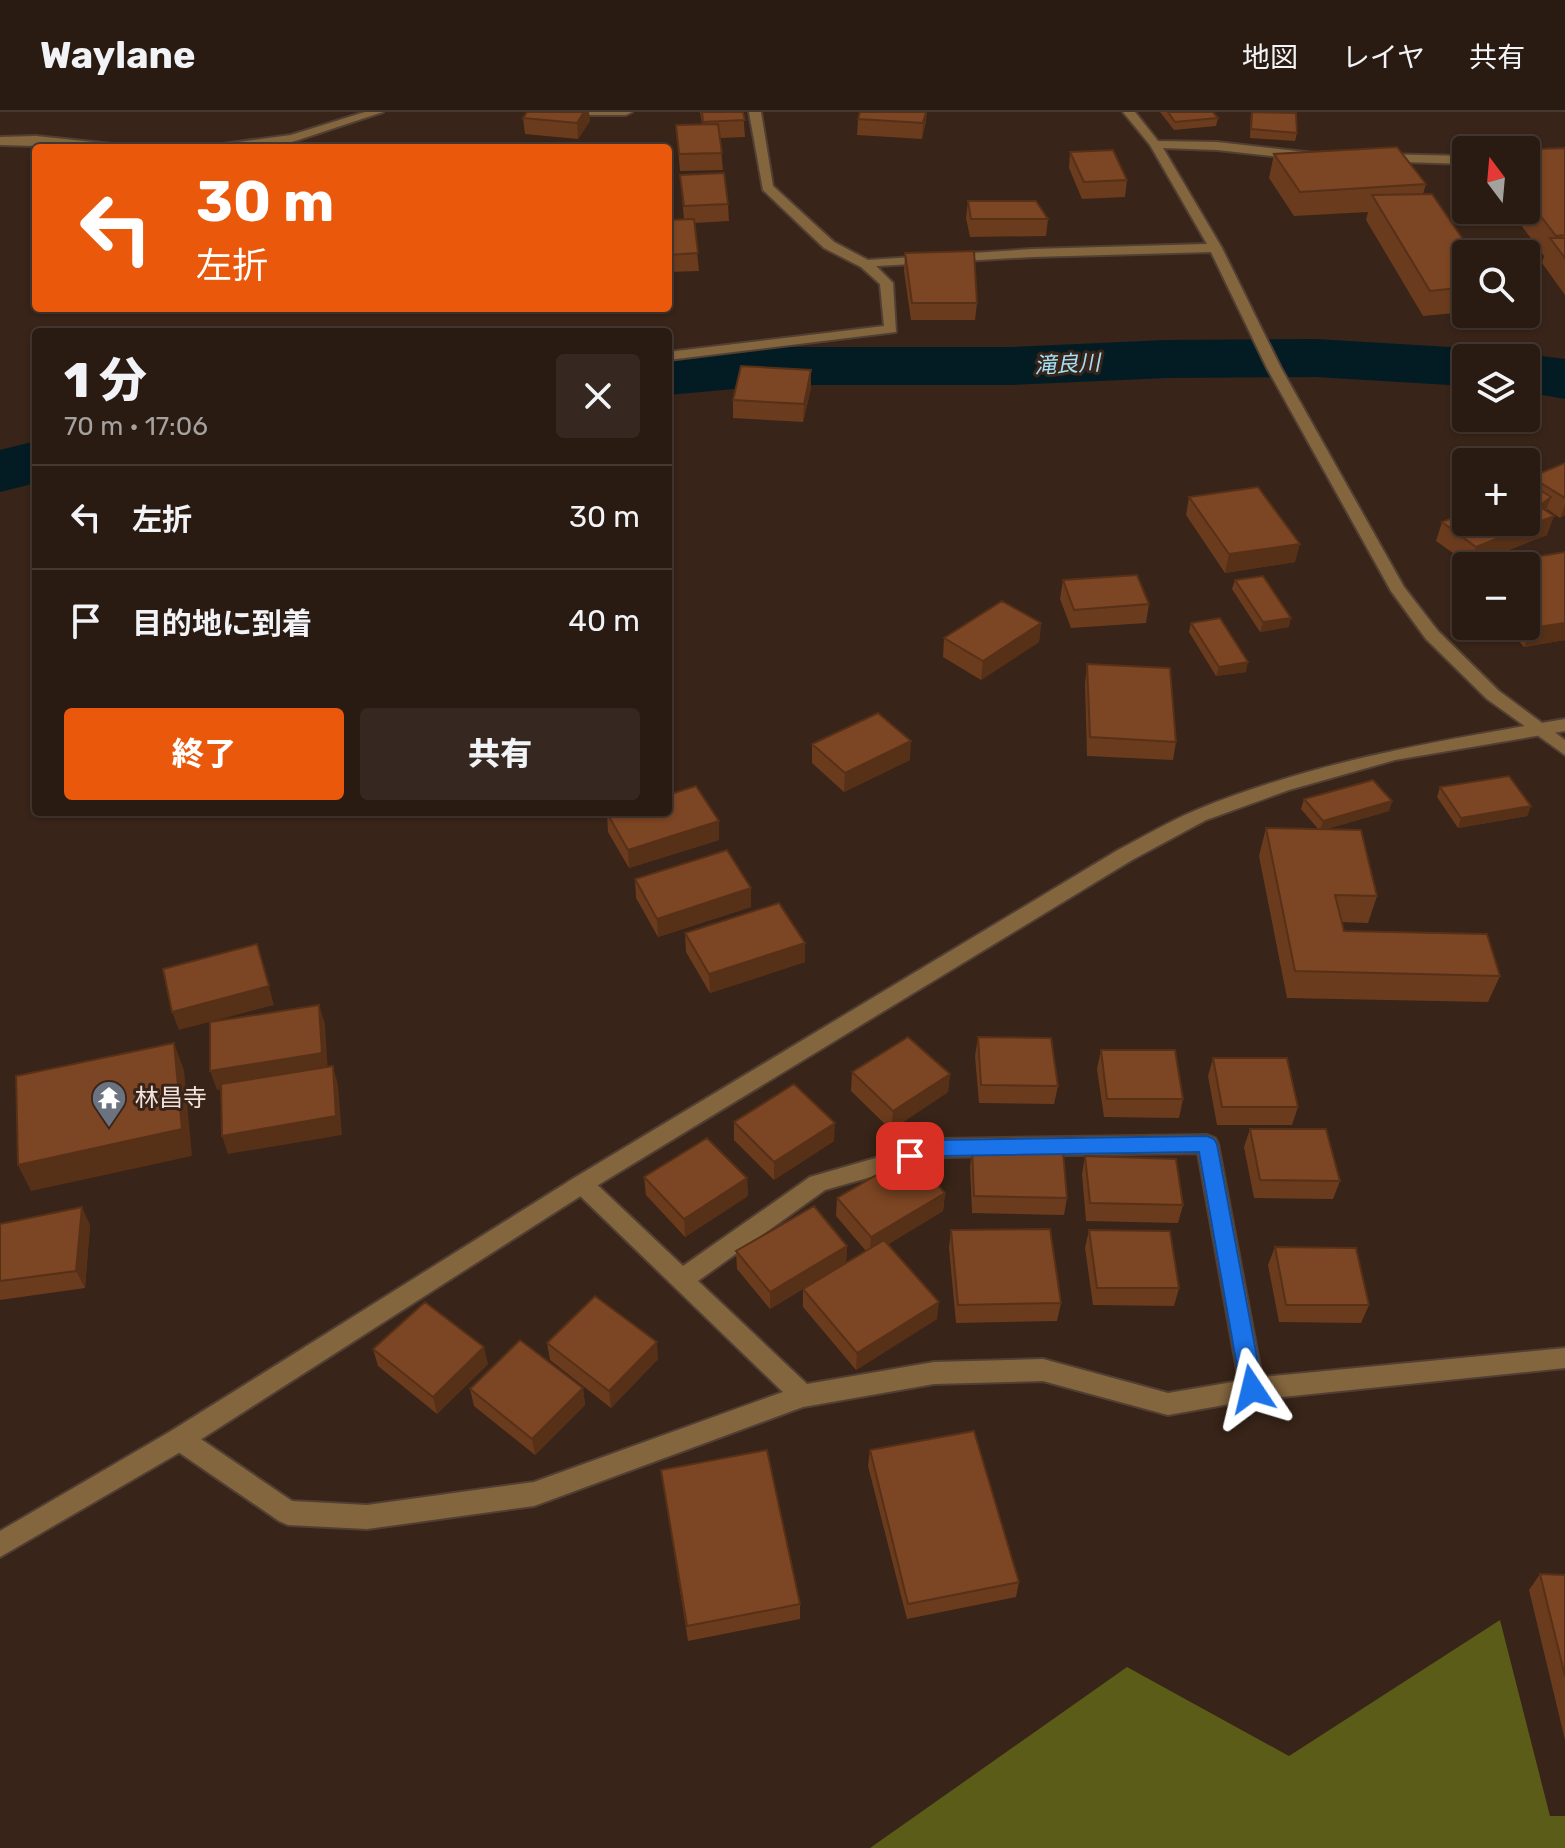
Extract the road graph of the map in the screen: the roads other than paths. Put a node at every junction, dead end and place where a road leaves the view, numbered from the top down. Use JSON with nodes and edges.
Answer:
{"nodes":[{"id":1,"x":377,"y":112,"type":"edge"},
{"id":2,"x":581,"y":112,"type":"edge"},
{"id":3,"x":626,"y":112,"type":"edge"},
{"id":4,"x":755,"y":112,"type":"edge"},
{"id":5,"x":1129,"y":112,"type":"edge"},
{"id":6,"x":0,"y":141,"type":"edge"},
{"id":7,"x":292,"y":143,"type":"edge"},
{"id":8,"x":74,"y":144,"type":"edge"},
{"id":9,"x":1155,"y":144,"type":"junction"},
{"id":10,"x":1329,"y":157,"type":"edge"},
{"id":11,"x":1360,"y":158,"type":"edge"},
{"id":12,"x":1452,"y":160,"type":"edge"},
{"id":13,"x":1216,"y":248,"type":"junction"},
{"id":14,"x":866,"y":264,"type":"junction"},
{"id":15,"x":672,"y":356,"type":"edge"},
{"id":16,"x":1565,"y":725,"type":"edge"},
{"id":17,"x":1542,"y":730,"type":"junction"},
{"id":18,"x":1565,"y":749,"type":"edge"},
{"id":19,"x":582,"y":1184,"type":"junction"},
{"id":20,"x":681,"y":1280,"type":"junction"},
{"id":21,"x":1565,"y":1358,"type":"edge"},
{"id":22,"x":1252,"y":1389,"type":"junction"},
{"id":23,"x":803,"y":1396,"type":"junction"},
{"id":24,"x":180,"y":1439,"type":"junction"},
{"id":25,"x":0,"y":1545,"type":"edge"}],
"edges":[{"from":1,"to":7,"type":"street"},
{"from":2,"to":3,"type":"street"},
{"from":4,"to":14,"type":"street"},
{"from":5,"to":9,"type":"street"},
{"from":6,"to":8,"type":"street"},
{"from":9,"to":10,"type":"street"},
{"from":9,"to":13,"type":"street"},
{"from":11,"to":12,"type":"street"},
{"from":13,"to":14,"type":"street"},
{"from":13,"to":17,"type":"street"},
{"from":14,"to":15,"type":"street"},
{"from":16,"to":17,"type":"street"},
{"from":17,"to":18,"type":"street"},
{"from":17,"to":19,"type":"street"},
{"from":19,"to":20,"type":"street"},
{"from":19,"to":24,"type":"street"},
{"from":20,"to":22,"type":"street"},
{"from":20,"to":23,"type":"street"},
{"from":21,"to":22,"type":"street"},
{"from":22,"to":23,"type":"street"},
{"from":23,"to":24,"type":"street"},
{"from":24,"to":25,"type":"street"}]}
